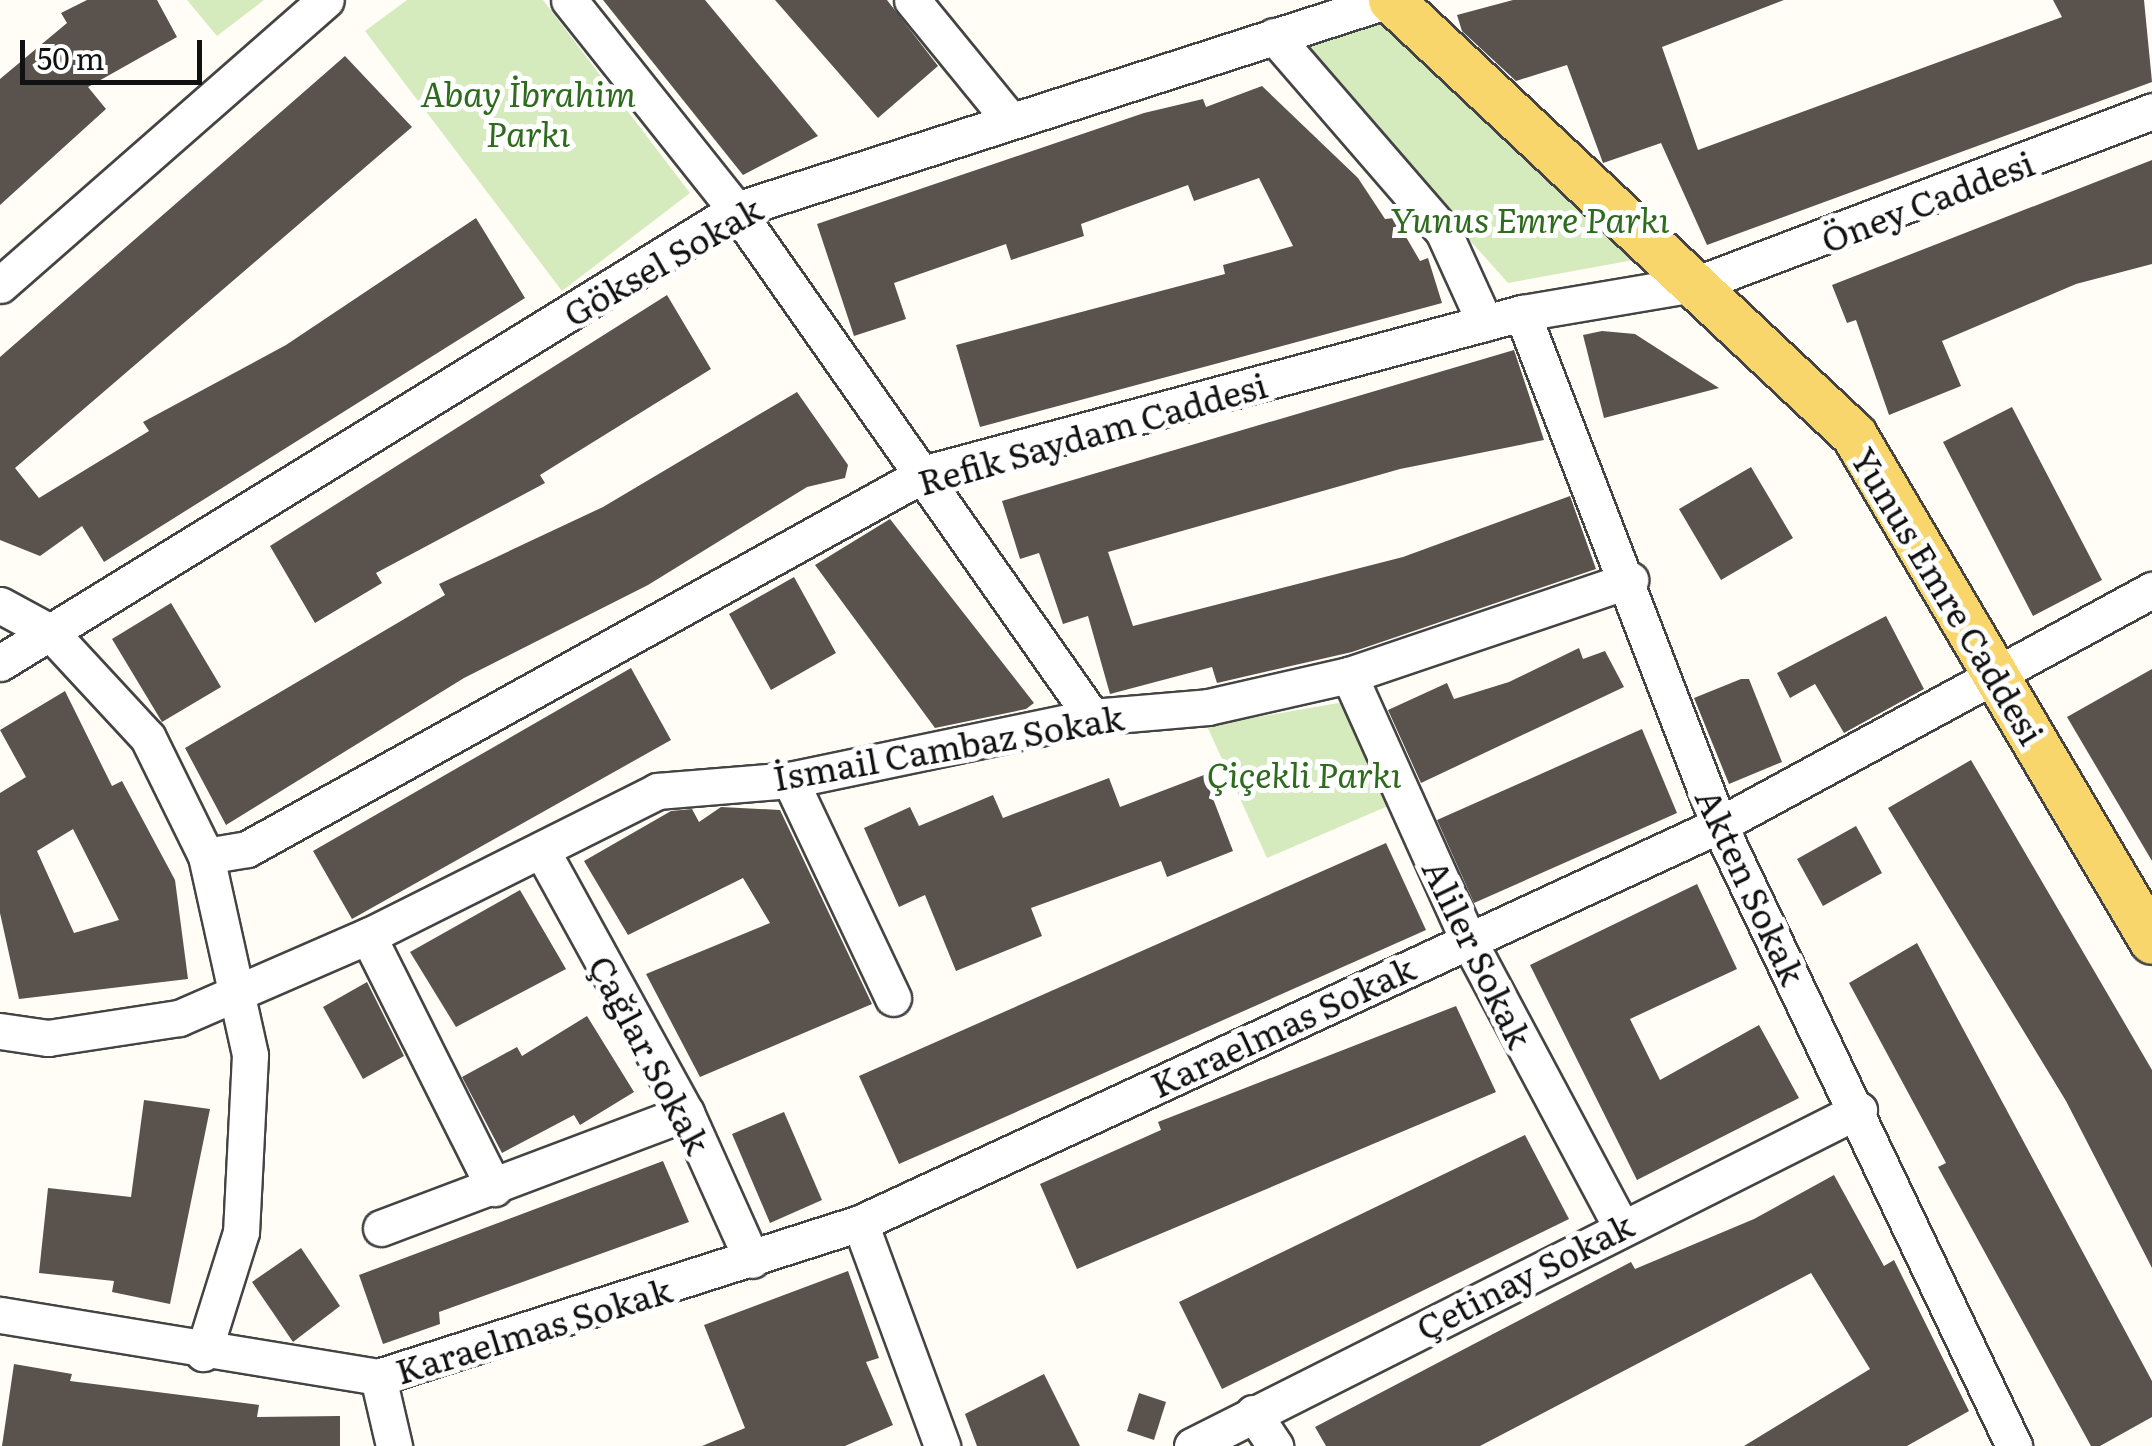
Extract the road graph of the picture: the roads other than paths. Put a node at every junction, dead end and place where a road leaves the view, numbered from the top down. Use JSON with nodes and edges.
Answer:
{"nodes":[{"id":1,"x":326,"y":0,"type":"edge"},
{"id":2,"x":569,"y":0,"type":"edge"},
{"id":3,"x":912,"y":0,"type":"edge"},
{"id":4,"x":1390,"y":0,"type":"edge"},
{"id":5,"x":1274,"y":36,"type":"junction"},
{"id":6,"x":2152,"y":111,"type":"edge"},
{"id":7,"x":1009,"y":119,"type":"junction"},
{"id":8,"x":736,"y":210,"type":"junction"},
{"id":9,"x":1700,"y":283,"type":"junction"},
{"id":10,"x":0,"y":285,"type":"edge"},
{"id":11,"x":1522,"y":313,"type":"junction"},
{"id":12,"x":1485,"y":323,"type":"junction"},
{"id":13,"x":926,"y":473,"type":"junction"},
{"id":14,"x":1630,"y":580,"type":"junction"},
{"id":15,"x":2152,"y":590,"type":"edge"},
{"id":16,"x":0,"y":606,"type":"edge"},
{"id":17,"x":50,"y":632,"type":"junction"},
{"id":18,"x":0,"y":663,"type":"edge"},
{"id":19,"x":1350,"y":675,"type":"junction"},
{"id":20,"x":2001,"y":680,"type":"junction"},
{"id":21,"x":1092,"y":717,"type":"junction"},
{"id":22,"x":790,"y":780,"type":"junction"},
{"id":23,"x":1718,"y":825,"type":"junction"},
{"id":24,"x":542,"y":852,"type":"junction"},
{"id":25,"x":206,"y":856,"type":"junction"},
{"id":26,"x":368,"y":936,"type":"junction"},
{"id":27,"x":1467,"y":938,"type":"junction"},
{"id":28,"x":2152,"y":942,"type":"edge"},
{"id":29,"x":234,"y":992,"type":"junction"},
{"id":30,"x":893,"y":998,"type":"dead end"},
{"id":31,"x":0,"y":1031,"type":"edge"},
{"id":32,"x":1859,"y":1110,"type":"junction"},
{"id":33,"x":686,"y":1113,"type":"junction"},
{"id":34,"x":494,"y":1188,"type":"junction"},
{"id":35,"x":860,"y":1223,"type":"junction"},
{"id":36,"x":1621,"y":1226,"type":"junction"},
{"id":37,"x":381,"y":1228,"type":"dead end"},
{"id":38,"x":752,"y":1260,"type":"junction"},
{"id":39,"x":0,"y":1315,"type":"edge"},
{"id":40,"x":203,"y":1353,"type":"junction"},
{"id":41,"x":378,"y":1377,"type":"junction"},
{"id":42,"x":1254,"y":1413,"type":"junction"},
{"id":43,"x":2005,"y":1443,"type":"edge"},
{"id":44,"x":394,"y":1446,"type":"edge"},
{"id":45,"x":942,"y":1446,"type":"edge"},
{"id":46,"x":1192,"y":1446,"type":"edge"},
{"id":47,"x":1275,"y":1446,"type":"edge"}],
"edges":[{"from":1,"to":10,"type":"street"},
{"from":2,"to":8,"type":"street"},
{"from":3,"to":7,"type":"street"},
{"from":4,"to":5,"type":"street","name":"Göksel Sokak"},
{"from":4,"to":9,"type":"main road","name":"Yunus Emre Caddesi"},
{"from":5,"to":7,"type":"street","name":"Göksel Sokak"},
{"from":5,"to":12,"type":"street"},
{"from":6,"to":9,"type":"street","name":"Öney Caddesi"},
{"from":7,"to":8,"type":"street","name":"Göksel Sokak"},
{"from":8,"to":13,"type":"street"},
{"from":8,"to":17,"type":"street","name":"Göksel Sokak"},
{"from":9,"to":11,"type":"street","name":"Refik Saydam Caddesi"},
{"from":9,"to":20,"type":"main road","name":"Yunus Emre Caddesi"},
{"from":11,"to":12,"type":"street","name":"Refik Saydam Caddesi"},
{"from":11,"to":14,"type":"street","name":"Akten Sokak"},
{"from":12,"to":13,"type":"street","name":"Refik Saydam Caddesi"},
{"from":13,"to":21,"type":"street"},
{"from":13,"to":25,"type":"street","name":"Refik Saydam Caddesi"},
{"from":14,"to":19,"type":"street","name":"İsmail Cambaz Sokak"},
{"from":14,"to":23,"type":"street","name":"Akten Sokak"},
{"from":15,"to":20,"type":"street","name":"Karaelmas Sokak"},
{"from":16,"to":17,"type":"street"},
{"from":17,"to":18,"type":"street","name":"Göksel Sokak"},
{"from":17,"to":25,"type":"street"},
{"from":19,"to":21,"type":"street","name":"İsmail Cambaz Sokak"},
{"from":19,"to":27,"type":"street","name":"Aliler Sokak"},
{"from":20,"to":23,"type":"street","name":"Karaelmas Sokak"},
{"from":20,"to":28,"type":"main road","name":"Yunus Emre Caddesi"},
{"from":21,"to":22,"type":"street","name":"İsmail Cambaz Sokak"},
{"from":22,"to":24,"type":"street","name":"İsmail Cambaz Sokak"},
{"from":22,"to":30,"type":"street"},
{"from":23,"to":27,"type":"street","name":"Karaelmas Sokak"},
{"from":23,"to":32,"type":"street","name":"Akten Sokak"},
{"from":24,"to":26,"type":"street","name":"İsmail Cambaz Sokak"},
{"from":24,"to":33,"type":"street","name":"Çağlar Sokak"},
{"from":25,"to":29,"type":"street"},
{"from":26,"to":29,"type":"street","name":"İsmail Cambaz Sokak"},
{"from":26,"to":34,"type":"street"},
{"from":27,"to":35,"type":"street","name":"Karaelmas Sokak"},
{"from":27,"to":36,"type":"street","name":"Aliler Sokak"},
{"from":29,"to":31,"type":"street","name":"İsmail Cambaz Sokak"},
{"from":29,"to":40,"type":"street"},
{"from":32,"to":36,"type":"street","name":"Çetinay Sokak"},
{"from":32,"to":43,"type":"street","name":"Akten Sokak"},
{"from":33,"to":34,"type":"street"},
{"from":33,"to":38,"type":"street","name":"Çağlar Sokak"},
{"from":34,"to":37,"type":"street"},
{"from":35,"to":38,"type":"street","name":"Karaelmas Sokak"},
{"from":35,"to":45,"type":"street"},
{"from":36,"to":42,"type":"street","name":"Çetinay Sokak"},
{"from":38,"to":41,"type":"street","name":"Karaelmas Sokak"},
{"from":39,"to":40,"type":"street"},
{"from":40,"to":41,"type":"street"},
{"from":41,"to":44,"type":"street"},
{"from":42,"to":46,"type":"street","name":"Çetinay Sokak"},
{"from":42,"to":47,"type":"street"}]}
